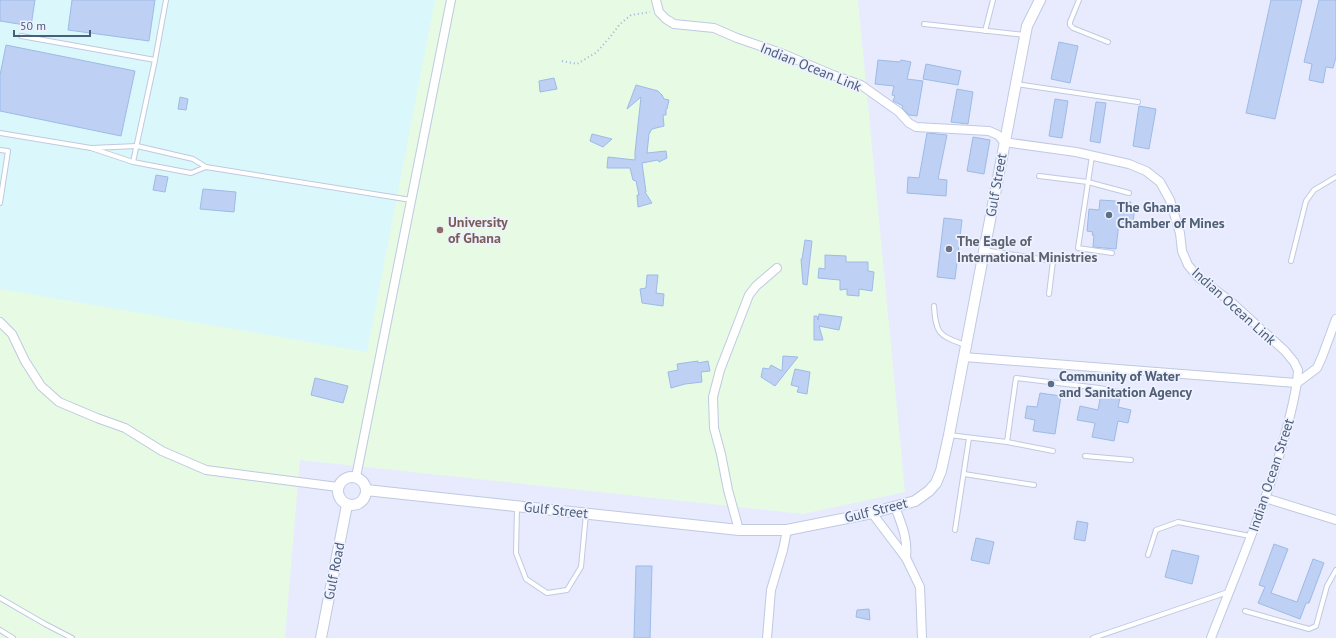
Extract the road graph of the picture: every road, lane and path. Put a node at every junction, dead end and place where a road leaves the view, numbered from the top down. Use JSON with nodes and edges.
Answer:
{"nodes":[{"id":1,"x":166,"y":0,"type":"edge"},
{"id":2,"x":451,"y":0,"type":"edge"},
{"id":3,"x":656,"y":0,"type":"edge"},
{"id":4,"x":993,"y":0,"type":"edge"},
{"id":5,"x":1040,"y":0,"type":"edge"},
{"id":6,"x":1079,"y":0,"type":"edge"},
{"id":7,"x":659,"y":12,"type":"junction"},
{"id":8,"x":924,"y":24,"type":"dead end"},
{"id":9,"x":985,"y":31,"type":"junction"},
{"id":10,"x":1025,"y":35,"type":"junction"},
{"id":11,"x":21,"y":36,"type":"dead end"},
{"id":12,"x":1108,"y":42,"type":"dead end"},
{"id":13,"x":155,"y":60,"type":"junction"},
{"id":14,"x":562,"y":61,"type":"dead end"},
{"id":15,"x":1016,"y":84,"type":"junction"},
{"id":16,"x":1138,"y":102,"type":"dead end"},
{"id":17,"x":0,"y":133,"type":"edge"},
{"id":18,"x":1004,"y":142,"type":"junction"},
{"id":19,"x":137,"y":146,"type":"junction"},
{"id":20,"x":91,"y":148,"type":"junction"},
{"id":21,"x":0,"y":150,"type":"edge"},
{"id":22,"x":1092,"y":156,"type":"junction"},
{"id":23,"x":133,"y":162,"type":"junction"},
{"id":24,"x":206,"y":167,"type":"junction"},
{"id":25,"x":1039,"y":176,"type":"dead end"},
{"id":26,"x":1336,"y":177,"type":"edge"},
{"id":27,"x":1088,"y":182,"type":"junction"},
{"id":28,"x":1129,"y":193,"type":"dead end"},
{"id":29,"x":411,"y":200,"type":"junction"},
{"id":30,"x":0,"y":203,"type":"edge"},
{"id":31,"x":984,"y":250,"type":"junction"},
{"id":32,"x":1112,"y":253,"type":"dead end"},
{"id":33,"x":1291,"y":261,"type":"dead end"},
{"id":34,"x":776,"y":268,"type":"dead end"},
{"id":35,"x":1049,"y":294,"type":"dead end"},
{"id":36,"x":934,"y":306,"type":"dead end"},
{"id":37,"x":1336,"y":319,"type":"edge"},
{"id":38,"x":0,"y":322,"type":"edge"},
{"id":39,"x":966,"y":345,"type":"junction"},
{"id":40,"x":964,"y":357,"type":"junction"},
{"id":41,"x":1297,"y":383,"type":"junction"},
{"id":42,"x":1141,"y":396,"type":"dead end"},
{"id":43,"x":948,"y":435,"type":"junction"},
{"id":44,"x":969,"y":438,"type":"junction"},
{"id":45,"x":1007,"y":442,"type":"junction"},
{"id":46,"x":1053,"y":450,"type":"dead end"},
{"id":47,"x":1085,"y":456,"type":"dead end"},
{"id":48,"x":1131,"y":460,"type":"dead end"},
{"id":49,"x":964,"y":474,"type":"junction"},
{"id":50,"x":356,"y":477,"type":"junction"},
{"id":51,"x":1034,"y":485,"type":"dead end"},
{"id":52,"x":338,"y":487,"type":"junction"},
{"id":53,"x":366,"y":490,"type":"junction"},
{"id":54,"x":1265,"y":498,"type":"junction"},
{"id":55,"x":347,"y":505,"type":"junction"},
{"id":56,"x":517,"y":506,"type":"junction"},
{"id":57,"x":895,"y":507,"type":"junction"},
{"id":58,"x":872,"y":513,"type":"junction"},
{"id":59,"x":586,"y":514,"type":"junction"},
{"id":60,"x":1336,"y":520,"type":"edge"},
{"id":61,"x":739,"y":530,"type":"junction"},
{"id":62,"x":787,"y":530,"type":"junction"},
{"id":63,"x":956,"y":530,"type":"dead end"},
{"id":64,"x":1250,"y":536,"type":"junction"},
{"id":65,"x":1148,"y":555,"type":"dead end"},
{"id":66,"x":906,"y":558,"type":"junction"},
{"id":67,"x":1336,"y":570,"type":"edge"},
{"id":68,"x":1229,"y":592,"type":"junction"},
{"id":69,"x":0,"y":598,"type":"edge"},
{"id":70,"x":1245,"y":611,"type":"dead end"},
{"id":71,"x":0,"y":630,"type":"edge"},
{"id":72,"x":13,"y":638,"type":"edge"},
{"id":73,"x":72,"y":638,"type":"edge"},
{"id":74,"x":321,"y":638,"type":"edge"},
{"id":75,"x":767,"y":638,"type":"edge"},
{"id":76,"x":922,"y":638,"type":"edge"},
{"id":77,"x":1093,"y":638,"type":"edge"},
{"id":78,"x":1211,"y":638,"type":"edge"}],
"edges":[{"from":1,"to":13,"type":"lane"},
{"from":2,"to":29,"type":"street"},
{"from":3,"to":7,"type":"street"},
{"from":4,"to":9,"type":"lane"},
{"from":5,"to":10,"type":"street","name":"Gulf Street"},
{"from":6,"to":12,"type":"lane"},
{"from":7,"to":14,"type":"path"},
{"from":7,"to":18,"type":"street","name":"Indian Ocean Link"},
{"from":8,"to":9,"type":"lane"},
{"from":9,"to":10,"type":"lane"},
{"from":10,"to":15,"type":"street","name":"Gulf Street"},
{"from":11,"to":13,"type":"lane"},
{"from":13,"to":19,"type":"lane"},
{"from":15,"to":16,"type":"lane"},
{"from":15,"to":18,"type":"street","name":"Gulf Street"},
{"from":17,"to":20,"type":"lane"},
{"from":18,"to":22,"type":"street","name":"Indian Ocean Link"},
{"from":18,"to":31,"type":"street","name":"Gulf Street"},
{"from":19,"to":20,"type":"lane"},
{"from":19,"to":23,"type":"lane"},
{"from":19,"to":24,"type":"lane"},
{"from":20,"to":23,"type":"lane"},
{"from":21,"to":30,"type":"lane"},
{"from":22,"to":27,"type":"lane"},
{"from":22,"to":41,"type":"street","name":"Indian Ocean Link"},
{"from":23,"to":24,"type":"lane"},
{"from":24,"to":29,"type":"lane"},
{"from":25,"to":27,"type":"lane"},
{"from":26,"to":33,"type":"lane"},
{"from":27,"to":28,"type":"lane"},
{"from":27,"to":32,"type":"lane"},
{"from":29,"to":50,"type":"street"},
{"from":31,"to":35,"type":"lane"},
{"from":31,"to":39,"type":"street","name":"Gulf Street"},
{"from":34,"to":61,"type":"street"},
{"from":36,"to":39,"type":"lane"},
{"from":37,"to":41,"type":"street"},
{"from":38,"to":52,"type":"street"},
{"from":39,"to":40,"type":"street","name":"Gulf Street"},
{"from":40,"to":41,"type":"street"},
{"from":40,"to":43,"type":"street","name":"Gulf Street"},
{"from":41,"to":54,"type":"street","name":"Indian Ocean Street"},
{"from":42,"to":45,"type":"lane"},
{"from":43,"to":44,"type":"lane"},
{"from":43,"to":57,"type":"street","name":"Gulf Street"},
{"from":44,"to":45,"type":"lane"},
{"from":44,"to":49,"type":"lane"},
{"from":45,"to":46,"type":"lane"},
{"from":47,"to":48,"type":"lane"},
{"from":49,"to":51,"type":"lane"},
{"from":49,"to":63,"type":"lane"},
{"from":50,"to":52,"type":"street"},
{"from":50,"to":53,"type":"street"},
{"from":52,"to":55,"type":"street"},
{"from":53,"to":55,"type":"street"},
{"from":53,"to":56,"type":"street","name":"Gulf Street"},
{"from":54,"to":60,"type":"street"},
{"from":54,"to":64,"type":"street","name":"Indian Ocean Street"},
{"from":55,"to":74,"type":"street","name":"Gulf Road"},
{"from":56,"to":59,"type":"street","name":"Gulf Street"},
{"from":56,"to":59,"type":"lane"},
{"from":57,"to":58,"type":"street","name":"Gulf Street"},
{"from":57,"to":66,"type":"street"},
{"from":58,"to":62,"type":"street","name":"Gulf Street"},
{"from":58,"to":66,"type":"street"},
{"from":59,"to":61,"type":"street","name":"Gulf Street"},
{"from":61,"to":62,"type":"street","name":"Gulf Street"},
{"from":62,"to":75,"type":"street"},
{"from":64,"to":65,"type":"lane"},
{"from":64,"to":68,"type":"street","name":"Indian Ocean Street"},
{"from":66,"to":76,"type":"street"},
{"from":67,"to":70,"type":"lane"},
{"from":68,"to":77,"type":"lane"},
{"from":68,"to":78,"type":"street","name":"Indian Ocean Street"},
{"from":69,"to":73,"type":"lane"},
{"from":71,"to":72,"type":"lane"}]}
